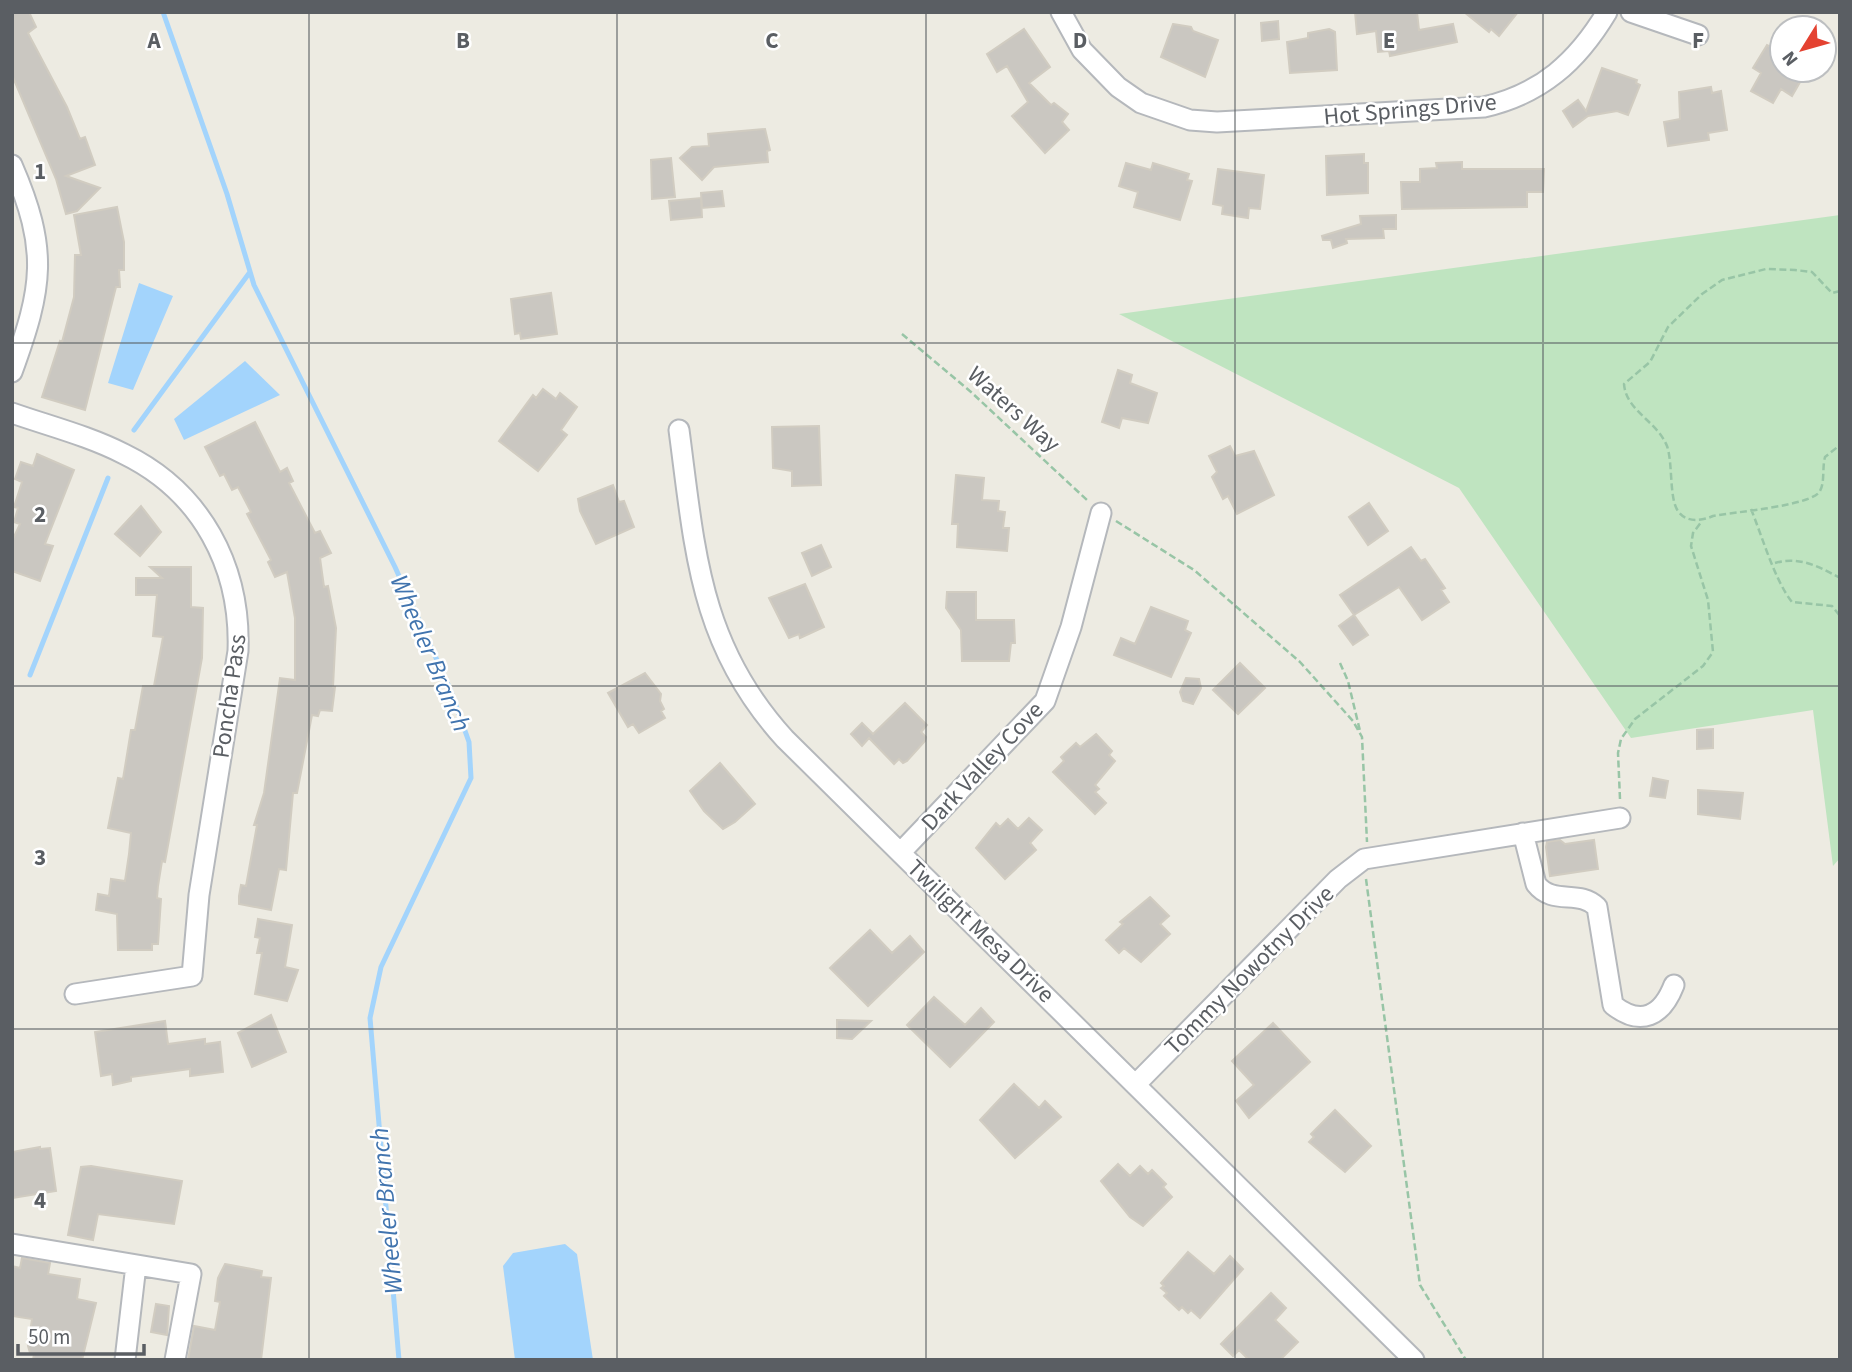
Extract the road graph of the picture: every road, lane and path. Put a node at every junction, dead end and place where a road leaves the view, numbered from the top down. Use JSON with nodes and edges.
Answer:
{"nodes":[{"id":1,"x":1061,"y":12,"type":"edge"},
{"id":2,"x":1607,"y":12,"type":"edge"},
{"id":3,"x":1631,"y":12,"type":"edge"},
{"id":4,"x":1698,"y":35,"type":"dead end"},
{"id":5,"x":12,"y":165,"type":"edge"},
{"id":6,"x":1839,"y":293,"type":"edge"},
{"id":7,"x":902,"y":334,"type":"dead end"},
{"id":8,"x":12,"y":372,"type":"edge"},
{"id":9,"x":12,"y":413,"type":"edge"},
{"id":10,"x":679,"y":430,"type":"dead end"},
{"id":11,"x":1840,"y":445,"type":"edge"},
{"id":12,"x":1751,"y":509,"type":"junction"},
{"id":13,"x":1101,"y":513,"type":"joint"},
{"id":14,"x":1702,"y":521,"type":"junction"},
{"id":15,"x":1774,"y":563,"type":"junction"},
{"id":16,"x":1840,"y":578,"type":"edge"},
{"id":17,"x":1840,"y":616,"type":"edge"},
{"id":18,"x":1340,"y":663,"type":"dead end"},
{"id":19,"x":1362,"y":737,"type":"dead end"},
{"id":20,"x":1620,"y":818,"type":"joint"},
{"id":21,"x":1523,"y":833,"type":"junction"},
{"id":22,"x":901,"y":852,"type":"junction"},
{"id":23,"x":1674,"y":985,"type":"dead end"},
{"id":24,"x":75,"y":994,"type":"dead end"},
{"id":25,"x":1136,"y":1084,"type":"junction"},
{"id":26,"x":12,"y":1244,"type":"edge"},
{"id":27,"x":136,"y":1265,"type":"junction"},
{"id":28,"x":125,"y":1360,"type":"edge"},
{"id":29,"x":176,"y":1360,"type":"edge"},
{"id":30,"x":1414,"y":1360,"type":"edge"}],
"edges":[{"from":1,"to":2,"type":"street","name":"Hot Springs Drive"},
{"from":3,"to":4,"type":"street"},
{"from":5,"to":8,"type":"street"},
{"from":6,"to":14,"type":"path"},
{"from":7,"to":13,"type":"path","name":"Waters Way"},
{"from":9,"to":24,"type":"street","name":"Poncha Pass"},
{"from":10,"to":22,"type":"street","name":"Twilight Mesa Drive"},
{"from":11,"to":12,"type":"path"},
{"from":12,"to":14,"type":"path"},
{"from":12,"to":15,"type":"path"},
{"from":13,"to":22,"type":"street","name":"Dark Valley Cove"},
{"from":14,"to":20,"type":"path"},
{"from":15,"to":16,"type":"path"},
{"from":15,"to":17,"type":"path"},
{"from":18,"to":19,"type":"path"},
{"from":20,"to":21,"type":"street"},
{"from":21,"to":23,"type":"street"},
{"from":21,"to":25,"type":"street","name":"Tommy Nowotny Drive"},
{"from":22,"to":25,"type":"street","name":"Twilight Mesa Drive"},
{"from":25,"to":30,"type":"street","name":"Twilight Mesa Drive"},
{"from":26,"to":27,"type":"street"},
{"from":27,"to":28,"type":"street"},
{"from":27,"to":29,"type":"street"}]}
